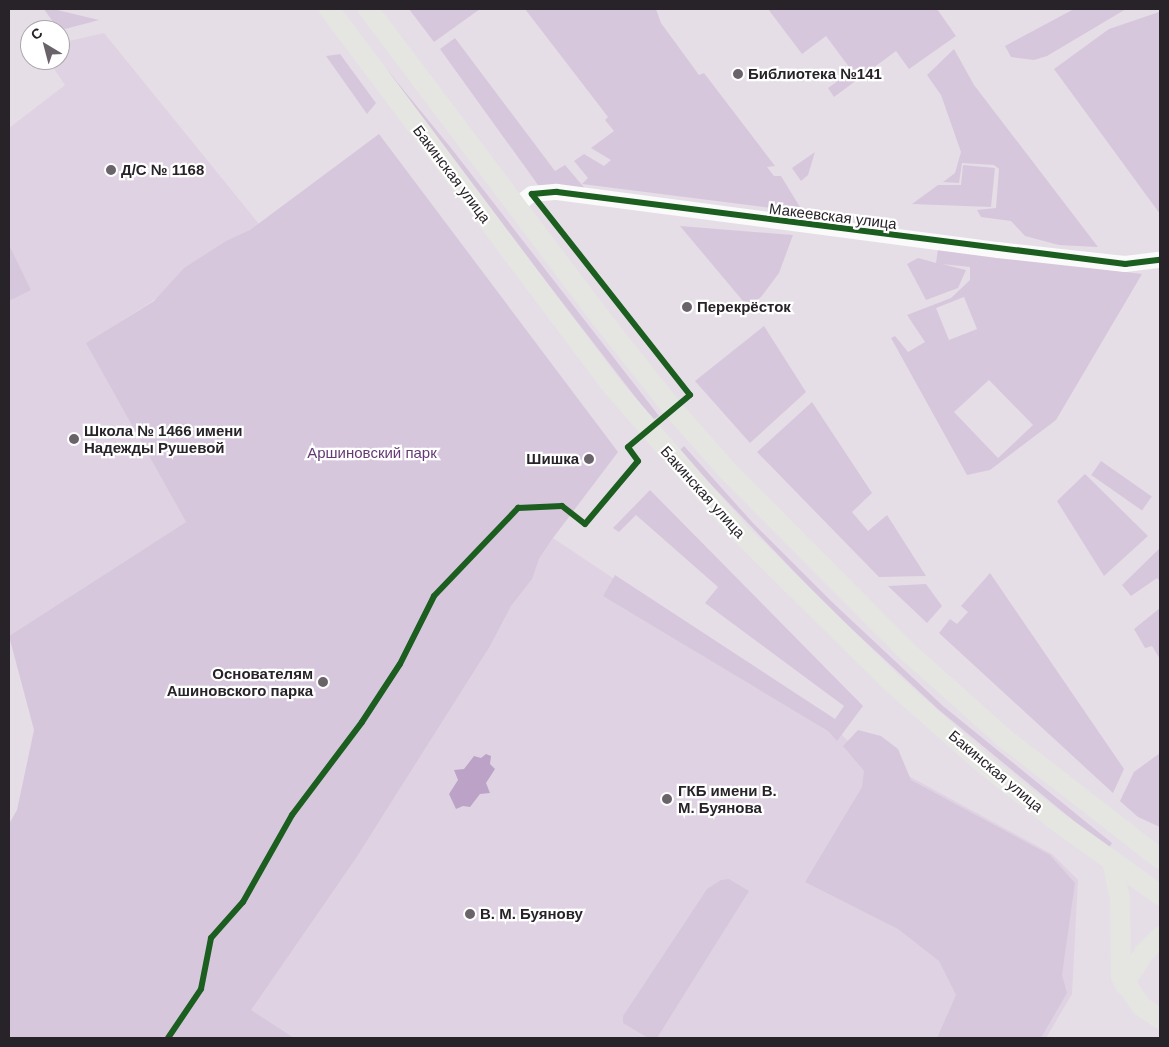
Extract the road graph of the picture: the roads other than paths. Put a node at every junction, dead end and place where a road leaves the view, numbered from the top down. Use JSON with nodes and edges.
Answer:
{"nodes":[{"id":1,"x":329,"y":9,"type":"edge"},
{"id":2,"x":368,"y":9,"type":"edge"},
{"id":3,"x":516,"y":206,"type":"junction"},
{"id":4,"x":1160,"y":260,"type":"edge"},
{"id":5,"x":1138,"y":843,"type":"junction"},
{"id":6,"x":1160,"y":844,"type":"edge"},
{"id":7,"x":1160,"y":859,"type":"edge"},
{"id":8,"x":1112,"y":862,"type":"junction"},
{"id":9,"x":1160,"y":895,"type":"edge"},
{"id":10,"x":1160,"y":937,"type":"edge"},
{"id":11,"x":1124,"y":984,"type":"junction"},
{"id":12,"x":1160,"y":1019,"type":"edge"}],
"edges":[{"from":1,"to":8,"type":"main road","name":"Бакинская улица"},
{"from":2,"to":3,"type":"main road","name":"Бакинская улица"},
{"from":3,"to":4,"type":"street","name":"Макеевская улица"},
{"from":3,"to":5,"type":"main road","name":"Бакинская улица"},
{"from":5,"to":6,"type":"main road"},
{"from":5,"to":7,"type":"main road","name":"Бакинская улица"},
{"from":8,"to":9,"type":"main road","name":"Бакинская улица"},
{"from":8,"to":11,"type":"main road"},
{"from":10,"to":11,"type":"main road"},
{"from":11,"to":12,"type":"main road"}]}
